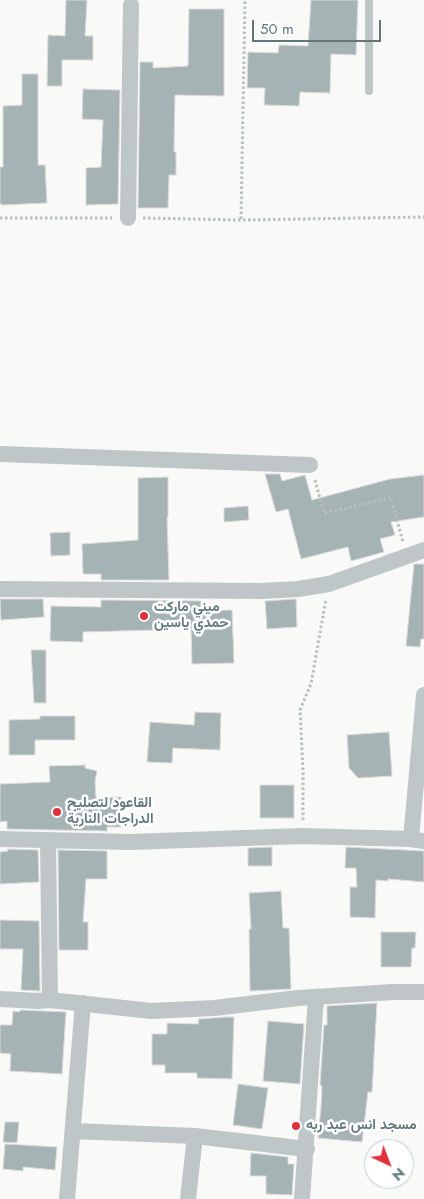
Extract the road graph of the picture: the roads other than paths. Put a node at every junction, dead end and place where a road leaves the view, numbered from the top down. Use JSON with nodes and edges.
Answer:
{"nodes":[{"id":1,"x":369,"y":0,"type":"edge"},
{"id":2,"x":131,"y":3,"type":"edge"},
{"id":3,"x":369,"y":91,"type":"dead end"},
{"id":4,"x":128,"y":218,"type":"road end"},
{"id":5,"x":0,"y":454,"type":"edge"},
{"id":6,"x":310,"y":465,"type":"road end"},
{"id":7,"x":424,"y":550,"type":"edge"},
{"id":8,"x":0,"y":589,"type":"edge"},
{"id":9,"x":424,"y":695,"type":"edge"},
{"id":10,"x":0,"y":839,"type":"edge"},
{"id":11,"x":48,"y":840,"type":"junction"},
{"id":12,"x":418,"y":840,"type":"edge"},
{"id":13,"x":424,"y":992,"type":"edge"},
{"id":14,"x":316,"y":998,"type":"junction"},
{"id":15,"x":0,"y":999,"type":"edge"},
{"id":16,"x":50,"y":1000,"type":"junction"},
{"id":17,"x":83,"y":1003,"type":"junction"},
{"id":18,"x":73,"y":1131,"type":"junction"},
{"id":19,"x":195,"y":1136,"type":"junction"},
{"id":20,"x":306,"y":1149,"type":"junction"},
{"id":21,"x":67,"y":1199,"type":"edge"},
{"id":22,"x":188,"y":1199,"type":"edge"},
{"id":23,"x":302,"y":1199,"type":"edge"}],
"edges":[{"from":1,"to":3,"type":"lane"},
{"from":2,"to":4,"type":"street"},
{"from":5,"to":6,"type":"street"},
{"from":7,"to":8,"type":"street"},
{"from":9,"to":12,"type":"street"},
{"from":10,"to":11,"type":"street"},
{"from":11,"to":12,"type":"street"},
{"from":11,"to":16,"type":"street"},
{"from":13,"to":14,"type":"street"},
{"from":14,"to":17,"type":"street"},
{"from":14,"to":20,"type":"street"},
{"from":15,"to":16,"type":"street"},
{"from":16,"to":17,"type":"street"},
{"from":17,"to":18,"type":"street"},
{"from":18,"to":19,"type":"street"},
{"from":18,"to":21,"type":"street"},
{"from":19,"to":20,"type":"street"},
{"from":19,"to":22,"type":"street"},
{"from":20,"to":23,"type":"street"}]}
